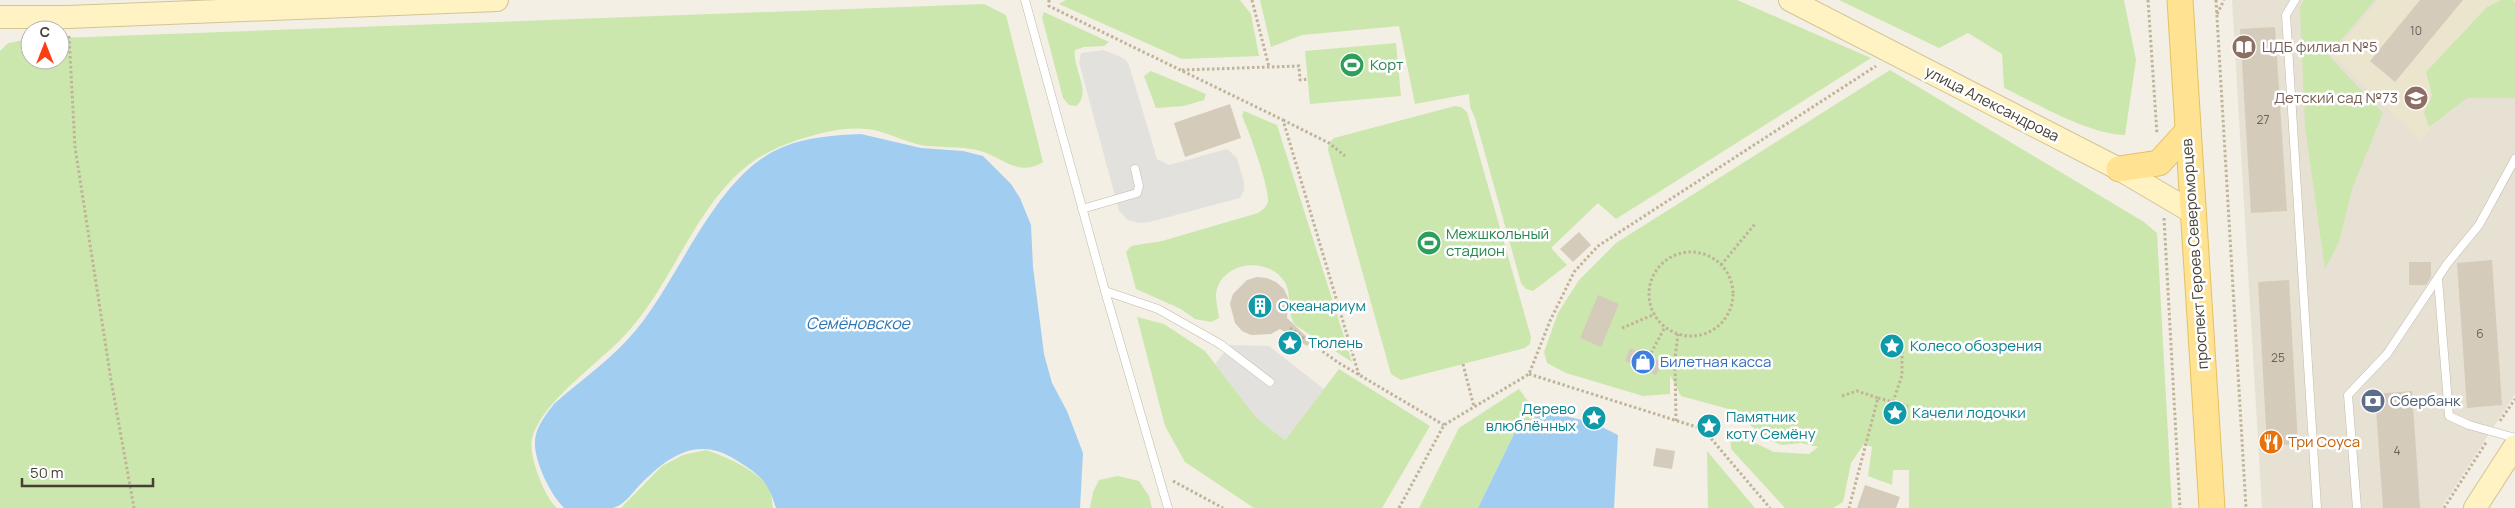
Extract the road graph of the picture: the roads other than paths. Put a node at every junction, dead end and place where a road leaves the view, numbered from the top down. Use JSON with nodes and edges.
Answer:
{"nodes":[{"id":1,"x":497,"y":0,"type":"edge"},
{"id":2,"x":1025,"y":0,"type":"edge"},
{"id":3,"x":1790,"y":0,"type":"edge"},
{"id":4,"x":2180,"y":0,"type":"edge"},
{"id":5,"x":2294,"y":0,"type":"edge"},
{"id":6,"x":458,"y":1,"type":"edge"},
{"id":7,"x":0,"y":17,"type":"edge"},
{"id":8,"x":2187,"y":132,"type":"junction"},
{"id":9,"x":2515,"y":159,"type":"edge"},
{"id":10,"x":1135,"y":169,"type":"dead end"},
{"id":11,"x":2119,"y":169,"type":"junction"},
{"id":12,"x":1082,"y":209,"type":"junction"},
{"id":13,"x":2192,"y":212,"type":"junction"},
{"id":14,"x":2438,"y":279,"type":"junction"},
{"id":15,"x":1105,"y":291,"type":"junction"},
{"id":16,"x":1270,"y":382,"type":"dead end"},
{"id":17,"x":2515,"y":438,"type":"edge"},
{"id":18,"x":2515,"y":446,"type":"edge"},
{"id":19,"x":1168,"y":508,"type":"edge"},
{"id":20,"x":2212,"y":508,"type":"edge"},
{"id":21,"x":2317,"y":508,"type":"edge"},
{"id":22,"x":2357,"y":508,"type":"edge"},
{"id":23,"x":2475,"y":508,"type":"edge"}],
"edges":[{"from":1,"to":6,"type":"street"},
{"from":2,"to":12,"type":"lane"},
{"from":3,"to":11,"type":"street","name":"улица Александрова"},
{"from":4,"to":8,"type":"main road","name":"проспект Героев Североморцев"},
{"from":5,"to":21,"type":"lane"},
{"from":6,"to":7,"type":"street"},
{"from":8,"to":11,"type":"main road"},
{"from":8,"to":13,"type":"main road","name":"проспект Героев Североморцев"},
{"from":9,"to":14,"type":"lane"},
{"from":10,"to":12,"type":"lane"},
{"from":11,"to":13,"type":"street","name":"улица Александрова"},
{"from":12,"to":15,"type":"lane"},
{"from":13,"to":20,"type":"main road","name":"проспект Героев Североморцев"},
{"from":14,"to":17,"type":"lane"},
{"from":14,"to":22,"type":"lane"},
{"from":15,"to":16,"type":"lane"},
{"from":15,"to":19,"type":"lane"},
{"from":18,"to":23,"type":"street"}]}
